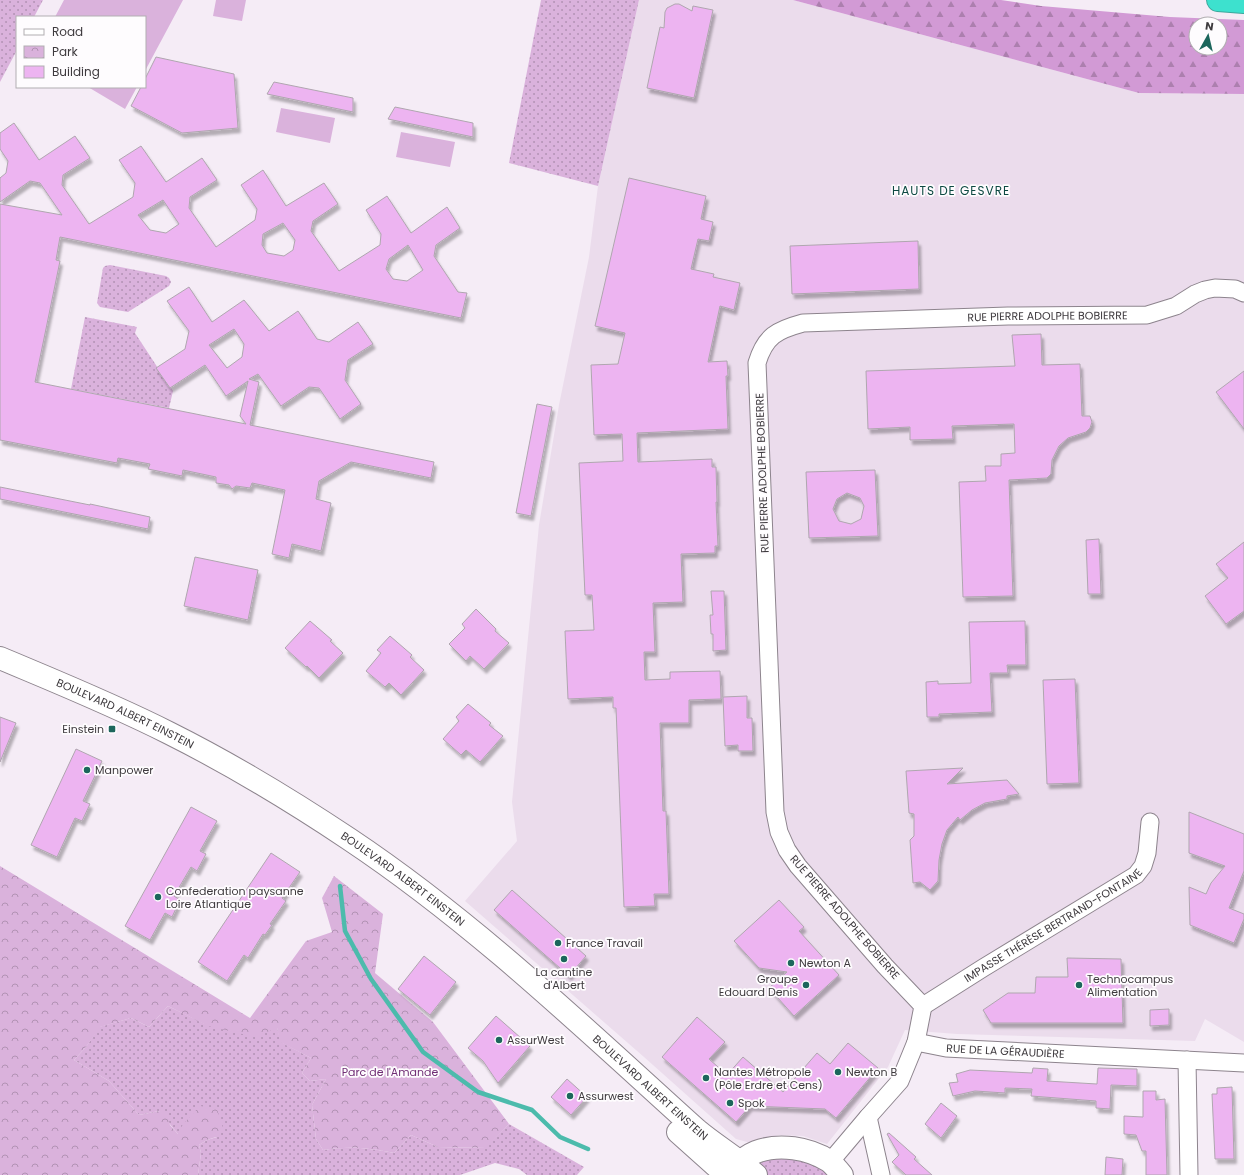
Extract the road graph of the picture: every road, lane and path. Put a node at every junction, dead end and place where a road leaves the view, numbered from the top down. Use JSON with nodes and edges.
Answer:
{"nodes":[{"id":1,"x":1218,"y":0,"type":"edge"},
{"id":2,"x":1244,"y":2,"type":"edge"},
{"id":3,"x":1244,"y":292,"type":"edge"},
{"id":4,"x":0,"y":658,"type":"edge"},
{"id":5,"x":0,"y":672,"type":"edge"},
{"id":6,"x":1150,"y":822,"type":"dead end"},
{"id":7,"x":923,"y":1006,"type":"junction"},
{"id":8,"x":916,"y":1042,"type":"junction"},
{"id":9,"x":1187,"y":1060,"type":"junction"},
{"id":10,"x":1244,"y":1063,"type":"edge"},
{"id":11,"x":868,"y":1117,"type":"junction"},
{"id":12,"x":836,"y":1168,"type":"edge"},
{"id":13,"x":735,"y":1172,"type":"edge"},
{"id":14,"x":881,"y":1175,"type":"edge"},
{"id":15,"x":1189,"y":1175,"type":"edge"}],
"edges":[{"from":1,"to":2,"type":"highway"},
{"from":3,"to":7,"type":"street","name":"RUE PIERRE ADOLPHE BOBIERRE"},
{"from":4,"to":13,"type":"main road","name":"BOULEVARD ALBERT EINSTEIN"},
{"from":5,"to":13,"type":"main road","name":"BOULEVARD ALBERT EINSTEIN"},
{"from":6,"to":7,"type":"street","name":"IMPASSE THÉRÈSE BERTRAND-FONTAINE"},
{"from":7,"to":8,"type":"street"},
{"from":8,"to":9,"type":"street","name":"RUE DE LA GÉRAUDIÈRE"},
{"from":8,"to":11,"type":"street"},
{"from":9,"to":10,"type":"street","name":"RUE DE LA GÉRAUDIÈRE"},
{"from":9,"to":15,"type":"street"},
{"from":11,"to":12,"type":"street"},
{"from":11,"to":14,"type":"street"},
{"from":12,"to":13,"type":"main road"}]}
